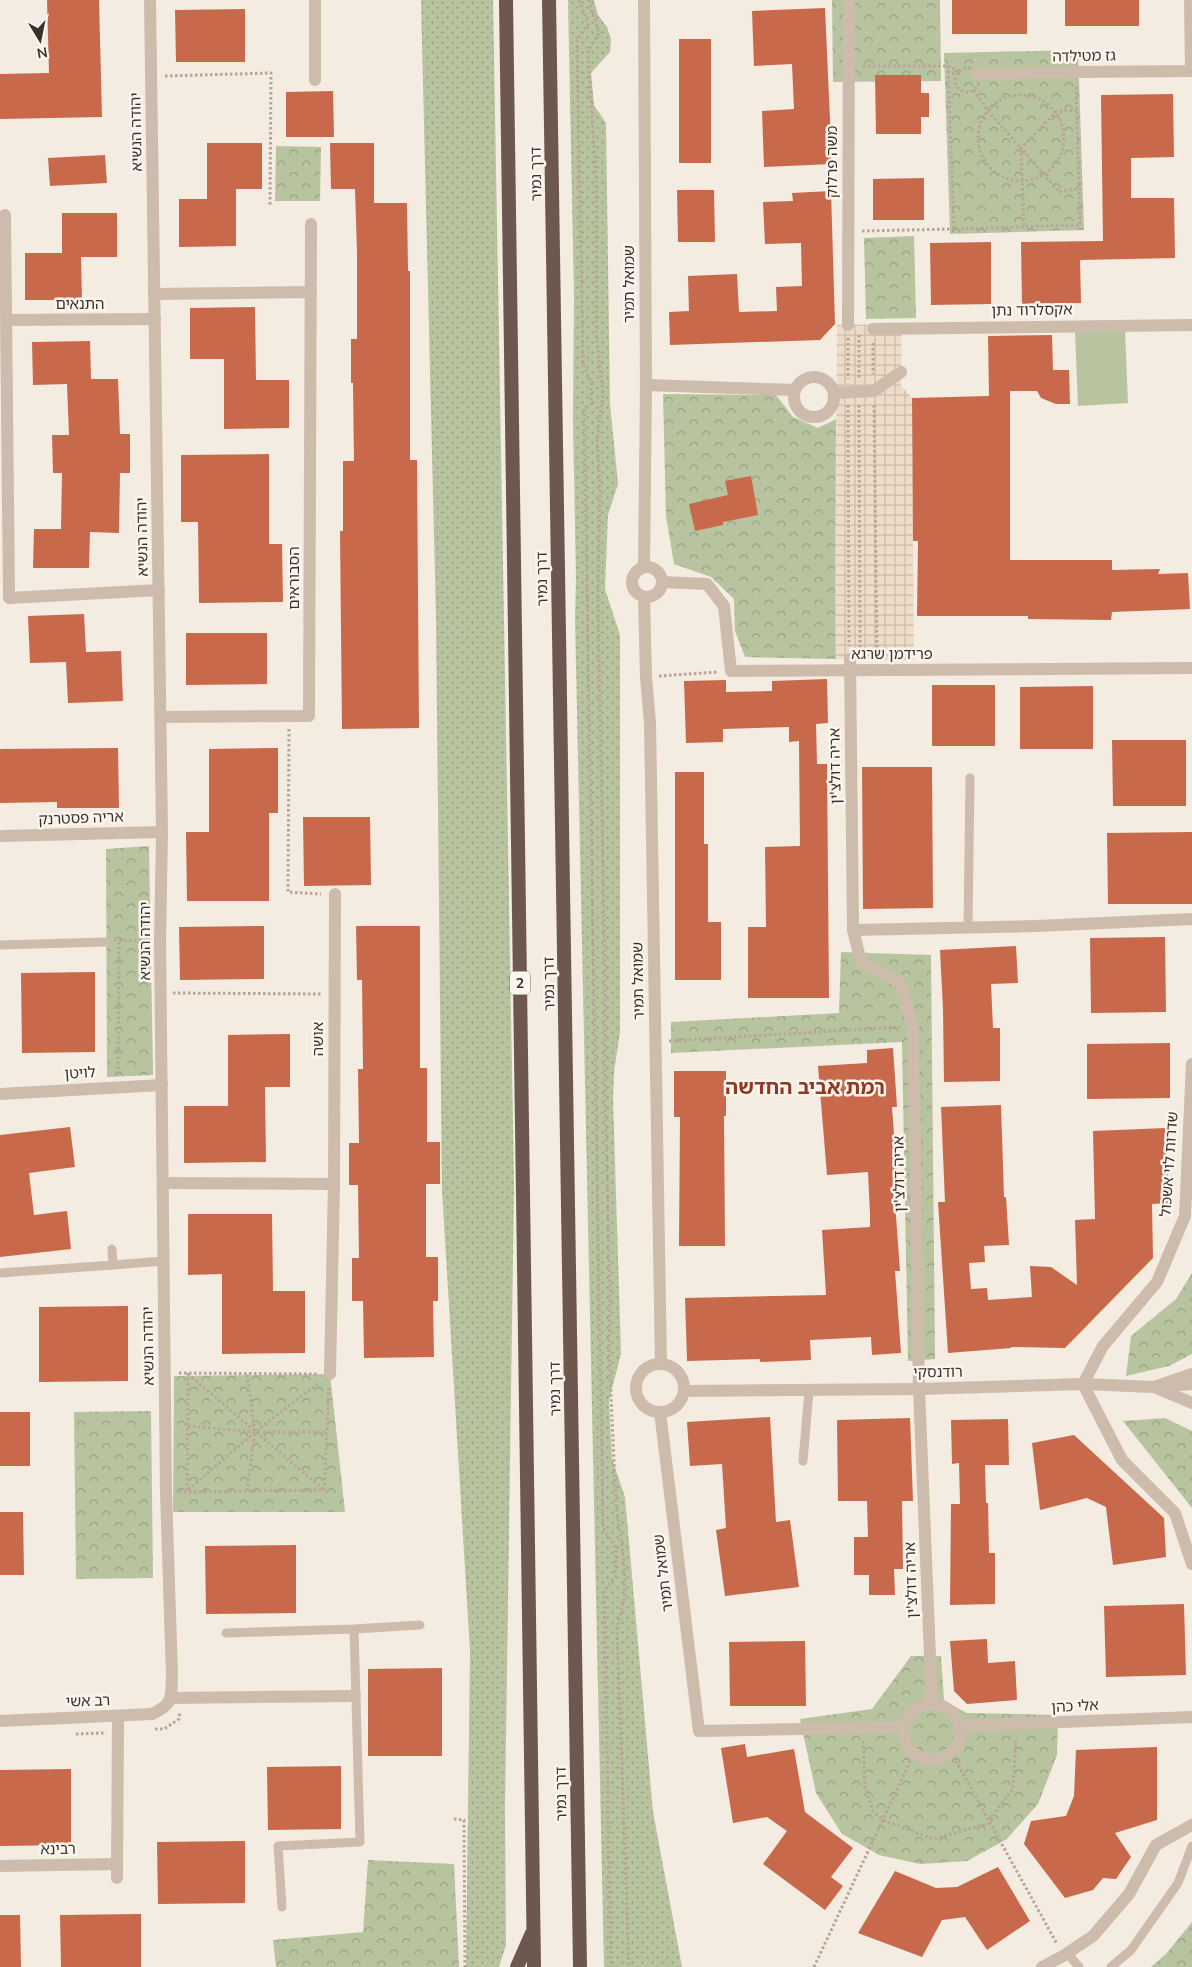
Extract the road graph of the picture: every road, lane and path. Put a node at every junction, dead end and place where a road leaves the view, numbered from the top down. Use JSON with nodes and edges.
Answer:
{"nodes":[{"id":1,"x":150,"y":0,"type":"edge"},
{"id":2,"x":315,"y":0,"type":"edge"},
{"id":3,"x":506,"y":0,"type":"edge"},
{"id":4,"x":549,"y":0,"type":"edge"},
{"id":5,"x":578,"y":0,"type":"edge"},
{"id":6,"x":589,"y":0,"type":"edge"},
{"id":7,"x":644,"y":0,"type":"edge"},
{"id":8,"x":849,"y":0,"type":"edge"},
{"id":9,"x":1190,"y":0,"type":"edge"},
{"id":10,"x":849,"y":66,"type":"junction"},
{"id":11,"x":948,"y":66,"type":"junction"},
{"id":12,"x":958,"y":71,"type":"dead end"},
{"id":13,"x":1191,"y":71,"type":"edge"},
{"id":14,"x":1075,"y":72,"type":"junction"},
{"id":15,"x":978,"y":74,"type":"dead end"},
{"id":16,"x":151,"y":76,"type":"junction"},
{"id":17,"x":315,"y":80,"type":"dead end"},
{"id":18,"x":974,"y":90,"type":"dead end"},
{"id":19,"x":988,"y":110,"type":"junction"},
{"id":20,"x":1077,"y":110,"type":"junction"},
{"id":21,"x":1056,"y":112,"type":"junction"},
{"id":22,"x":1021,"y":148,"type":"junction"},
{"id":23,"x":1044,"y":174,"type":"junction"},
{"id":24,"x":1022,"y":181,"type":"junction"},
{"id":25,"x":1081,"y":188,"type":"junction"},
{"id":26,"x":270,"y":207,"type":"dead end"},
{"id":27,"x":4,"y":215,"type":"dead end"},
{"id":28,"x":310,"y":224,"type":"dead end"},
{"id":29,"x":1024,"y":227,"type":"junction"},
{"id":30,"x":954,"y":229,"type":"junction"},
{"id":31,"x":848,"y":232,"type":"junction"},
{"id":32,"x":311,"y":292,"type":"junction"},
{"id":33,"x":154,"y":294,"type":"junction"},
{"id":34,"x":154,"y":319,"type":"junction"},
{"id":35,"x":6,"y":320,"type":"junction"},
{"id":36,"x":848,"y":325,"type":"joint"},
{"id":37,"x":1192,"y":325,"type":"edge"},
{"id":38,"x":873,"y":329,"type":"junction"},
{"id":39,"x":901,"y":372,"type":"dead end"},
{"id":40,"x":646,"y":385,"type":"junction"},
{"id":41,"x":796,"y":390,"type":"junction"},
{"id":42,"x":874,"y":391,"type":"junction"},
{"id":43,"x":834,"y":392,"type":"junction"},
{"id":44,"x":854,"y":392,"type":"junction"},
{"id":45,"x":644,"y":567,"type":"junction"},
{"id":46,"x":662,"y":582,"type":"junction"},
{"id":47,"x":159,"y":590,"type":"junction"},
{"id":48,"x":644,"y":597,"type":"junction"},
{"id":49,"x":860,"y":650,"type":"dead end"},
{"id":50,"x":877,"y":660,"type":"dead end"},
{"id":51,"x":850,"y":665,"type":"junction"},
{"id":52,"x":1192,"y":668,"type":"edge"},
{"id":53,"x":731,"y":671,"type":"junction"},
{"id":54,"x":646,"y":677,"type":"junction"},
{"id":55,"x":289,"y":716,"type":"junction"},
{"id":56,"x":160,"y":717,"type":"junction"},
{"id":57,"x":970,"y":778,"type":"dead end"},
{"id":58,"x":162,"y":832,"type":"junction"},
{"id":59,"x":0,"y":836,"type":"edge"},
{"id":60,"x":335,"y":894,"type":"joint"},
{"id":61,"x":1192,"y":919,"type":"edge"},
{"id":62,"x":968,"y":927,"type":"junction"},
{"id":63,"x":853,"y":930,"type":"junction"},
{"id":64,"x":120,"y":941,"type":"junction"},
{"id":65,"x":106,"y":942,"type":"joint"},
{"id":66,"x":160,"y":942,"type":"junction"},
{"id":67,"x":0,"y":945,"type":"edge"},
{"id":68,"x":161,"y":993,"type":"junction"},
{"id":69,"x":335,"y":994,"type":"junction"},
{"id":70,"x":913,"y":1026,"type":"junction"},
{"id":71,"x":655,"y":1042,"type":"junction"},
{"id":72,"x":1192,"y":1064,"type":"edge"},
{"id":73,"x":162,"y":1085,"type":"junction"},
{"id":74,"x":118,"y":1087,"type":"junction"},
{"id":75,"x":0,"y":1094,"type":"edge"},
{"id":76,"x":163,"y":1183,"type":"junction"},
{"id":77,"x":334,"y":1184,"type":"junction"},
{"id":78,"x":112,"y":1249,"type":"dead end"},
{"id":79,"x":164,"y":1261,"type":"junction"},
{"id":80,"x":113,"y":1265,"type":"junction"},
{"id":81,"x":0,"y":1273,"type":"edge"},
{"id":82,"x":661,"y":1364,"type":"junction"},
{"id":83,"x":188,"y":1373,"type":"junction"},
{"id":84,"x":247,"y":1374,"type":"junction"},
{"id":85,"x":330,"y":1374,"type":"junction"},
{"id":86,"x":1192,"y":1374,"type":"edge"},
{"id":87,"x":1083,"y":1384,"type":"junction"},
{"id":88,"x":1192,"y":1384,"type":"edge"},
{"id":89,"x":1154,"y":1387,"type":"junction"},
{"id":90,"x":919,"y":1389,"type":"junction"},
{"id":91,"x":684,"y":1391,"type":"junction"},
{"id":92,"x":809,"y":1391,"type":"junction"},
{"id":93,"x":1192,"y":1404,"type":"edge"},
{"id":94,"x":660,"y":1412,"type":"junction"},
{"id":95,"x":188,"y":1426,"type":"junction"},
{"id":96,"x":255,"y":1432,"type":"junction"},
{"id":97,"x":327,"y":1432,"type":"junction"},
{"id":98,"x":804,"y":1461,"type":"dead end"},
{"id":99,"x":324,"y":1490,"type":"junction"},
{"id":100,"x":247,"y":1491,"type":"junction"},
{"id":101,"x":187,"y":1492,"type":"junction"},
{"id":102,"x":1192,"y":1564,"type":"edge"},
{"id":103,"x":420,"y":1625,"type":"dead end"},
{"id":104,"x":354,"y":1629,"type":"junction"},
{"id":105,"x":226,"y":1634,"type":"dead end"},
{"id":106,"x":355,"y":1696,"type":"junction"},
{"id":107,"x":171,"y":1698,"type":"junction"},
{"id":108,"x":932,"y":1705,"type":"junction"},
{"id":109,"x":118,"y":1717,"type":"junction"},
{"id":110,"x":1192,"y":1717,"type":"edge"},
{"id":111,"x":0,"y":1721,"type":"edge"},
{"id":112,"x":1017,"y":1725,"type":"junction"},
{"id":113,"x":959,"y":1726,"type":"junction"},
{"id":114,"x":904,"y":1727,"type":"junction"},
{"id":115,"x":863,"y":1728,"type":"junction"},
{"id":116,"x":951,"y":1752,"type":"junction"},
{"id":117,"x":914,"y":1753,"type":"junction"},
{"id":118,"x":454,"y":1820,"type":"dead end"},
{"id":119,"x":883,"y":1820,"type":"junction"},
{"id":120,"x":990,"y":1823,"type":"junction"},
{"id":121,"x":1192,"y":1825,"type":"edge"},
{"id":122,"x":1192,"y":1846,"type":"edge"},
{"id":123,"x":117,"y":1864,"type":"junction"},
{"id":124,"x":0,"y":1866,"type":"edge"},
{"id":125,"x":117,"y":1878,"type":"dead end"},
{"id":126,"x":282,"y":1907,"type":"dead end"},
{"id":127,"x":534,"y":1927,"type":"junction"},
{"id":128,"x":1065,"y":1954,"type":"junction"},
{"id":129,"x":465,"y":1967,"type":"edge"},
{"id":130,"x":517,"y":1967,"type":"edge"},
{"id":131,"x":534,"y":1967,"type":"edge"},
{"id":132,"x":580,"y":1967,"type":"edge"},
{"id":133,"x":611,"y":1967,"type":"edge"},
{"id":134,"x":630,"y":1967,"type":"edge"},
{"id":135,"x":814,"y":1967,"type":"edge"},
{"id":136,"x":1042,"y":1967,"type":"edge"},
{"id":137,"x":1079,"y":1967,"type":"edge"},
{"id":138,"x":1110,"y":1967,"type":"edge"}],
"edges":[{"from":1,"to":16,"type":"street","name":"יהודה הנשיא"},
{"from":2,"to":17,"type":"street"},
{"from":3,"to":127,"type":"highway","name":"דרך נמיר","number":"2"},
{"from":4,"to":132,"type":"highway","name":"דרך נמיר"},
{"from":5,"to":133,"type":"path"},
{"from":6,"to":134,"type":"path"},
{"from":7,"to":40,"type":"street","name":"שמואל תמיר"},
{"from":8,"to":10,"type":"street","name":"משה פרלוק"},
{"from":9,"to":13,"type":"street"},
{"from":10,"to":11,"type":"path"},
{"from":10,"to":31,"type":"street","name":"משה פרלוק"},
{"from":11,"to":12,"type":"path"},
{"from":11,"to":30,"type":"path"},
{"from":13,"to":14,"type":"street","name":"גז מטילדה"},
{"from":14,"to":15,"type":"street","name":"גז מטילדה"},
{"from":14,"to":20,"type":"path"},
{"from":16,"to":26,"type":"path"},
{"from":16,"to":33,"type":"street","name":"יהודה הנשיא"},
{"from":18,"to":19,"type":"path"},
{"from":19,"to":21,"type":"path"},
{"from":19,"to":22,"type":"path"},
{"from":19,"to":24,"type":"path"},
{"from":20,"to":21,"type":"path"},
{"from":20,"to":25,"type":"path"},
{"from":21,"to":22,"type":"path"},
{"from":21,"to":23,"type":"path"},
{"from":22,"to":23,"type":"path"},
{"from":22,"to":24,"type":"path"},
{"from":23,"to":24,"type":"path"},
{"from":23,"to":25,"type":"path"},
{"from":24,"to":29,"type":"path"},
{"from":25,"to":29,"type":"path"},
{"from":27,"to":35,"type":"street"},
{"from":28,"to":32,"type":"street","name":"הסבוראים"},
{"from":29,"to":30,"type":"path"},
{"from":30,"to":31,"type":"path"},
{"from":31,"to":36,"type":"street","name":"משה פרלוק"},
{"from":32,"to":33,"type":"street"},
{"from":32,"to":55,"type":"street","name":"הסבוראים"},
{"from":33,"to":34,"type":"street","name":"יהודה הנשיא"},
{"from":34,"to":35,"type":"street","name":"התנאים"},
{"from":34,"to":47,"type":"street","name":"יהודה הנשיא"},
{"from":35,"to":47,"type":"street"},
{"from":36,"to":44,"type":"path"},
{"from":37,"to":38,"type":"street","name":"אקסלרוד נתן"},
{"from":38,"to":42,"type":"path"},
{"from":38,"to":44,"type":"path"},
{"from":39,"to":42,"type":"street"},
{"from":40,"to":41,"type":"street"},
{"from":40,"to":45,"type":"street","name":"שמואל תמיר"},
{"from":41,"to":43,"type":"street"},
{"from":41,"to":43,"type":"street"},
{"from":42,"to":44,"type":"street"},
{"from":42,"to":50,"type":"path"},
{"from":43,"to":44,"type":"street"},
{"from":44,"to":49,"type":"path"},
{"from":44,"to":51,"type":"path"},
{"from":45,"to":46,"type":"street"},
{"from":45,"to":48,"type":"street"},
{"from":46,"to":48,"type":"street"},
{"from":46,"to":53,"type":"street"},
{"from":47,"to":56,"type":"street","name":"יהודה הנשיא"},
{"from":48,"to":54,"type":"street","name":"שמואל תמיר"},
{"from":51,"to":52,"type":"street","name":"פרידמן שרגא"},
{"from":51,"to":53,"type":"street","name":"פרידמן שרגא"},
{"from":51,"to":63,"type":"street","name":"אריה דולצ'ין"},
{"from":53,"to":54,"type":"path"},
{"from":54,"to":71,"type":"street","name":"שמואל תמיר"},
{"from":55,"to":56,"type":"street","name":"הסבוראים"},
{"from":55,"to":60,"type":"path"},
{"from":56,"to":58,"type":"street","name":"יהודה הנשיא"},
{"from":57,"to":62,"type":"lane"},
{"from":58,"to":59,"type":"street","name":"אריה פסטרנק"},
{"from":58,"to":66,"type":"street","name":"יהודה הנשיא"},
{"from":60,"to":69,"type":"street","name":"אושה"},
{"from":61,"to":62,"type":"street"},
{"from":62,"to":63,"type":"street"},
{"from":63,"to":70,"type":"street","name":"אריה דולצ'ין"},
{"from":64,"to":65,"type":"path"},
{"from":64,"to":66,"type":"path"},
{"from":64,"to":74,"type":"path"},
{"from":65,"to":67,"type":"lane"},
{"from":66,"to":68,"type":"street","name":"יהודה הנשיא"},
{"from":68,"to":69,"type":"path"},
{"from":68,"to":73,"type":"street","name":"יהודה הנשיא"},
{"from":69,"to":77,"type":"street","name":"אושה"},
{"from":70,"to":71,"type":"path"},
{"from":70,"to":90,"type":"street","name":"אריה דולצ'ין"},
{"from":71,"to":82,"type":"street","name":"שמואל תמיר"},
{"from":72,"to":87,"type":"street","name":"שדרות לוי אשכול"},
{"from":73,"to":74,"type":"street","name":"לויטן"},
{"from":73,"to":76,"type":"street","name":"יהודה הנשיא"},
{"from":74,"to":75,"type":"street","name":"לויטן"},
{"from":76,"to":77,"type":"street"},
{"from":76,"to":79,"type":"street","name":"יהודה הנשיא"},
{"from":77,"to":85,"type":"street","name":"אושה"},
{"from":78,"to":80,"type":"lane"},
{"from":79,"to":80,"type":"lane"},
{"from":79,"to":107,"type":"street","name":"יהודה הנשיא"},
{"from":80,"to":81,"type":"lane"},
{"from":82,"to":91,"type":"street"},
{"from":82,"to":94,"type":"street"},
{"from":83,"to":84,"type":"path"},
{"from":83,"to":95,"type":"path"},
{"from":83,"to":96,"type":"path"},
{"from":84,"to":85,"type":"path"},
{"from":84,"to":96,"type":"path"},
{"from":85,"to":96,"type":"path"},
{"from":85,"to":97,"type":"path"},
{"from":86,"to":89,"type":"street"},
{"from":87,"to":89,"type":"street","name":"רודנסקי"},
{"from":87,"to":90,"type":"street","name":"רודנסקי"},
{"from":87,"to":102,"type":"street"},
{"from":88,"to":89,"type":"street","name":"רודנסקי"},
{"from":89,"to":93,"type":"street"},
{"from":90,"to":92,"type":"street","name":"רודנסקי"},
{"from":90,"to":108,"type":"street","name":"אריה דולצ'ין"},
{"from":91,"to":92,"type":"street","name":"רודנסקי"},
{"from":91,"to":94,"type":"street"},
{"from":92,"to":98,"type":"lane"},
{"from":94,"to":115,"type":"street","name":"שמואל תמיר"},
{"from":95,"to":96,"type":"path"},
{"from":95,"to":101,"type":"path"},
{"from":96,"to":97,"type":"path"},
{"from":96,"to":99,"type":"path"},
{"from":96,"to":100,"type":"path"},
{"from":96,"to":101,"type":"path"},
{"from":97,"to":99,"type":"path"},
{"from":99,"to":100,"type":"path"},
{"from":100,"to":101,"type":"path"},
{"from":103,"to":104,"type":"lane"},
{"from":104,"to":105,"type":"lane"},
{"from":104,"to":106,"type":"lane"},
{"from":106,"to":107,"type":"street"},
{"from":106,"to":126,"type":"lane"},
{"from":107,"to":109,"type":"street","name":"רב אשי"},
{"from":108,"to":113,"type":"street"},
{"from":108,"to":114,"type":"street"},
{"from":109,"to":111,"type":"street","name":"רב אשי"},
{"from":109,"to":123,"type":"street"},
{"from":110,"to":112,"type":"street","name":"אלי כהן"},
{"from":112,"to":113,"type":"street","name":"אלי כהן"},
{"from":112,"to":120,"type":"path"},
{"from":113,"to":116,"type":"street"},
{"from":114,"to":115,"type":"street"},
{"from":114,"to":117,"type":"street"},
{"from":115,"to":119,"type":"path"},
{"from":116,"to":117,"type":"street"},
{"from":116,"to":120,"type":"path"},
{"from":117,"to":119,"type":"path"},
{"from":118,"to":129,"type":"path"},
{"from":119,"to":120,"type":"path"},
{"from":119,"to":135,"type":"path"},
{"from":120,"to":128,"type":"path"},
{"from":121,"to":128,"type":"street"},
{"from":122,"to":138,"type":"lane"},
{"from":123,"to":124,"type":"street","name":"רבינא"},
{"from":123,"to":125,"type":"street"},
{"from":127,"to":130,"type":"highway"},
{"from":127,"to":131,"type":"highway","name":"דרך נמיר","number":"2"},
{"from":128,"to":136,"type":"street"},
{"from":128,"to":137,"type":"lane"}]}
